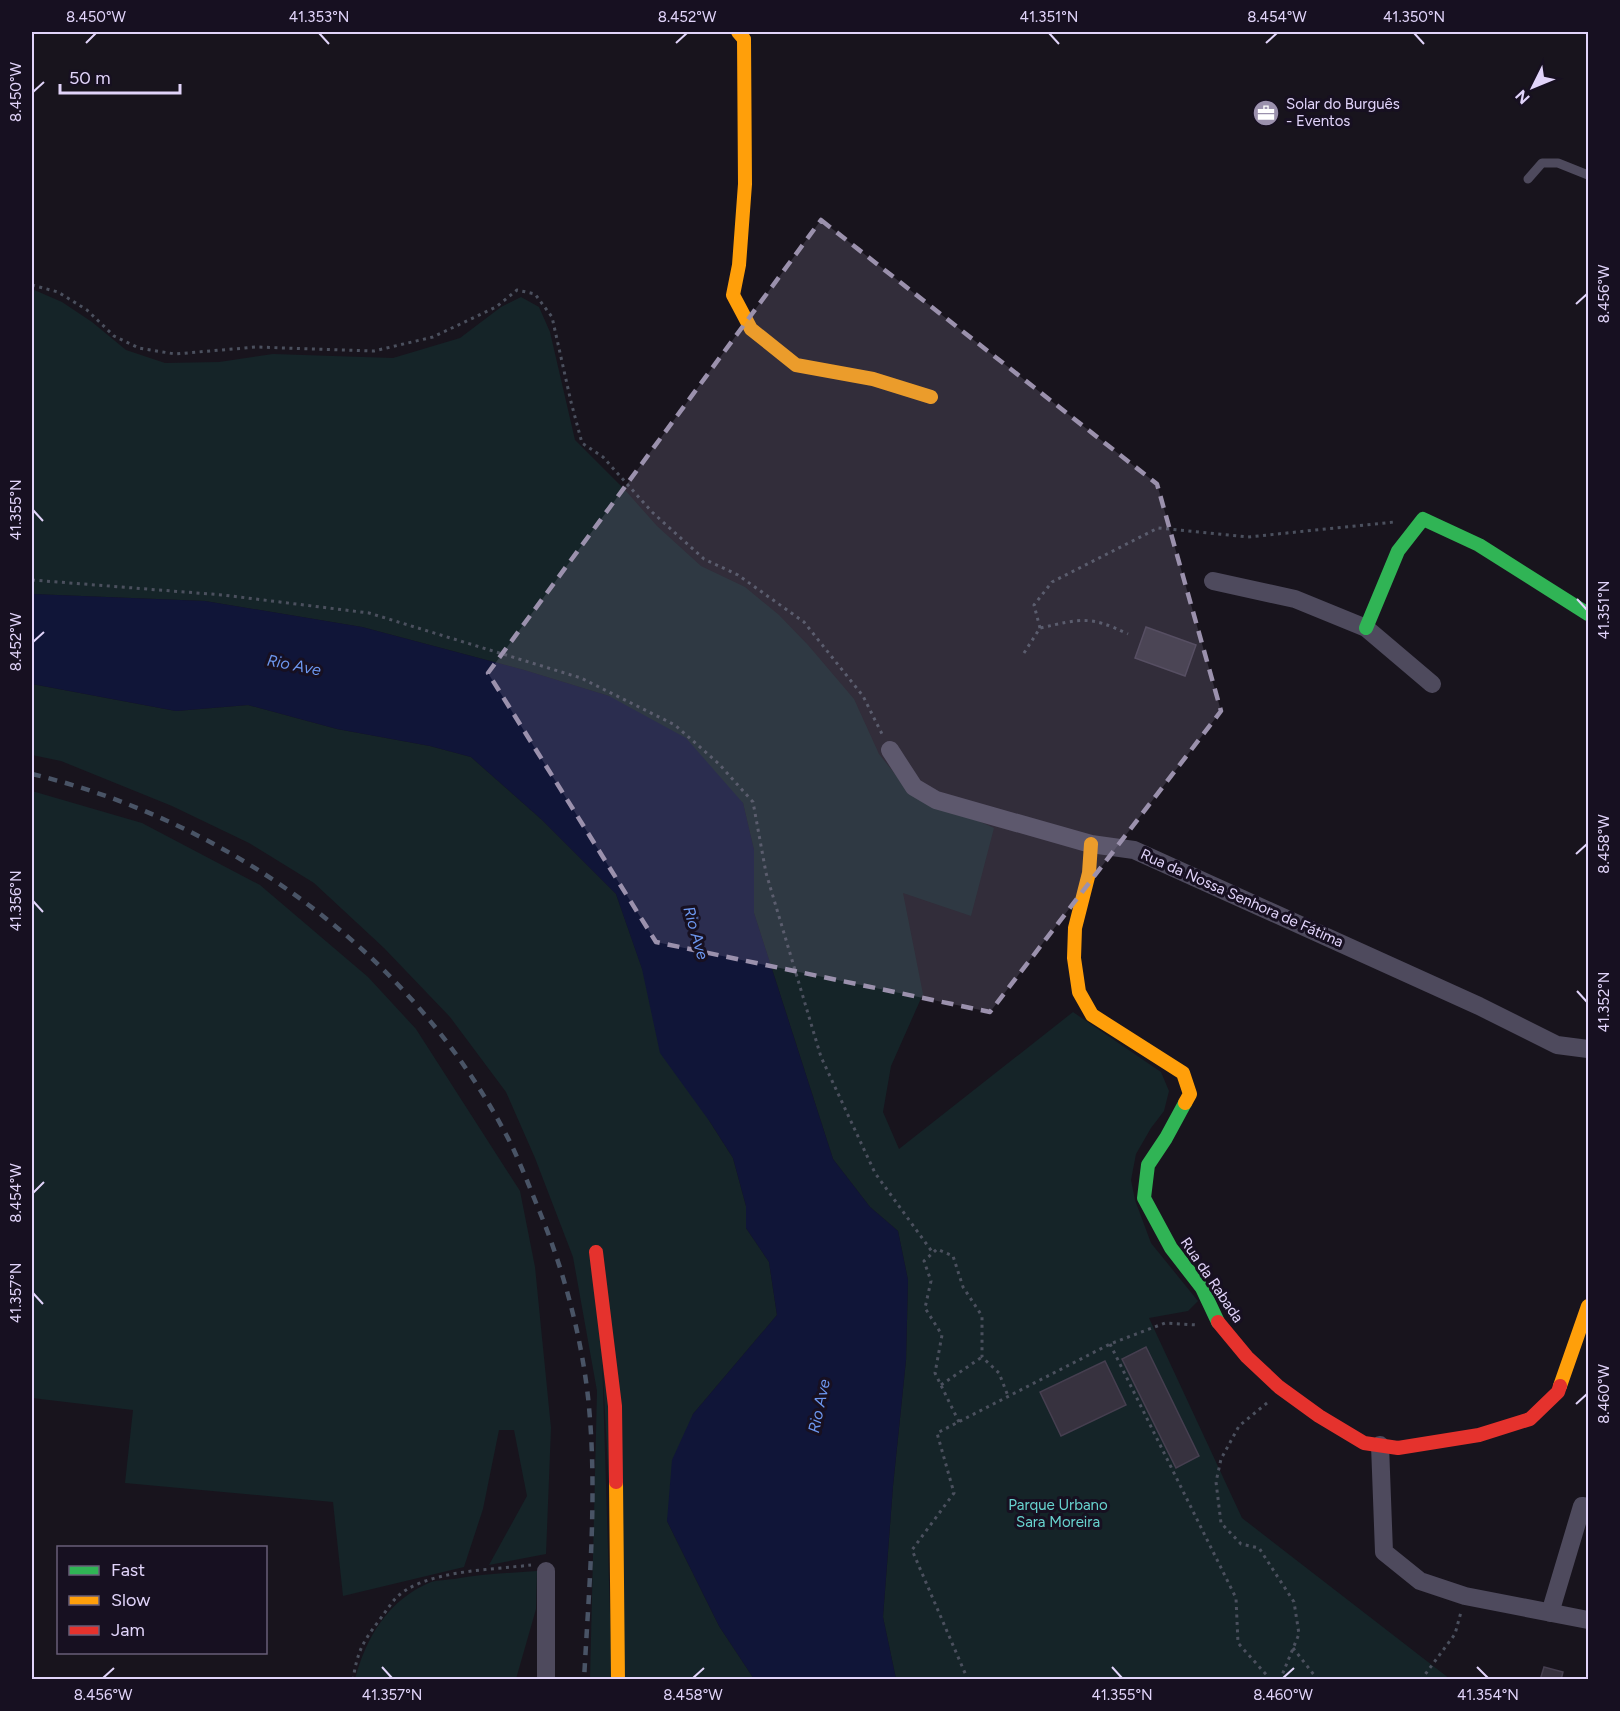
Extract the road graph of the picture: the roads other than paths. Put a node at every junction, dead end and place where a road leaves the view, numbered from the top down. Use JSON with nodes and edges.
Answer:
{"nodes":[{"id":1,"x":738,"y":32,"type":"edge"},
{"id":2,"x":1588,"y":175,"type":"edge"},
{"id":3,"x":1528,"y":179,"type":"dead end"},
{"id":4,"x":931,"y":398,"type":"dead end"},
{"id":5,"x":1213,"y":581,"type":"dead end"},
{"id":6,"x":1588,"y":614,"type":"edge"},
{"id":7,"x":1366,"y":628,"type":"junction"},
{"id":8,"x":1432,"y":684,"type":"dead end"},
{"id":9,"x":890,"y":750,"type":"road end"},
{"id":10,"x":1091,"y":844,"type":"junction"},
{"id":11,"x":1588,"y":1049,"type":"edge"},
{"id":12,"x":596,"y":1252,"type":"dead end"},
{"id":13,"x":1588,"y":1306,"type":"edge"},
{"id":14,"x":1380,"y":1445,"type":"junction"},
{"id":15,"x":1588,"y":1507,"type":"edge"},
{"id":16,"x":546,"y":1571,"type":"road end"},
{"id":17,"x":1550,"y":1613,"type":"junction"},
{"id":18,"x":1588,"y":1620,"type":"edge"},
{"id":19,"x":546,"y":1680,"type":"edge"},
{"id":20,"x":618,"y":1680,"type":"edge"}],
"edges":[{"from":1,"to":4,"type":"street"},
{"from":2,"to":3,"type":"lane"},
{"from":5,"to":7,"type":"street"},
{"from":6,"to":7,"type":"street"},
{"from":7,"to":8,"type":"street"},
{"from":9,"to":10,"type":"street","name":"Rua da Nossa Senhora de Fátima"},
{"from":10,"to":11,"type":"street","name":"Rua da Nossa Senhora de Fátima"},
{"from":10,"to":14,"type":"street","name":"Rua da Rabada"},
{"from":12,"to":20,"type":"street"},
{"from":13,"to":14,"type":"street","name":"Rua da Rabada"},
{"from":14,"to":17,"type":"street"},
{"from":15,"to":17,"type":"street"},
{"from":16,"to":19,"type":"street"},
{"from":17,"to":18,"type":"street"}]}
